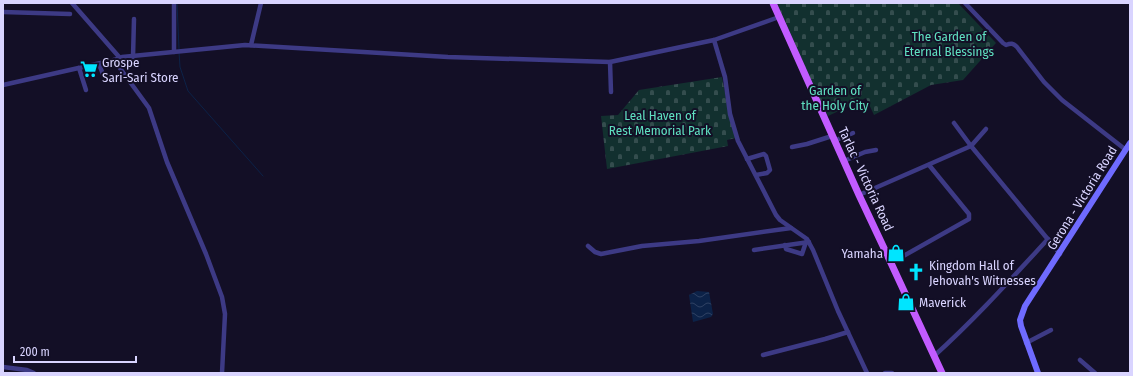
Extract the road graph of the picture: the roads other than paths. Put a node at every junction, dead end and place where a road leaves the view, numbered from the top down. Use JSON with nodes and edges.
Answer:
{"nodes":[{"id":1,"x":72,"y":3,"type":"edge"},
{"id":2,"x":174,"y":3,"type":"edge"},
{"id":3,"x":261,"y":3,"type":"edge"},
{"id":4,"x":773,"y":3,"type":"edge"},
{"id":5,"x":965,"y":3,"type":"edge"},
{"id":6,"x":3,"y":12,"type":"edge"},
{"id":7,"x":70,"y":14,"type":"dead end"},
{"id":8,"x":779,"y":17,"type":"junction"},
{"id":9,"x":134,"y":19,"type":"dead end"},
{"id":10,"x":714,"y":40,"type":"junction"},
{"id":11,"x":251,"y":45,"type":"junction"},
{"id":12,"x":174,"y":52,"type":"junction"},
{"id":13,"x":133,"y":57,"type":"junction"},
{"id":14,"x":120,"y":58,"type":"junction"},
{"id":15,"x":114,"y":60,"type":"junction"},
{"id":16,"x":610,"y":62,"type":"junction"},
{"id":17,"x":99,"y":64,"type":"junction"},
{"id":18,"x":79,"y":68,"type":"junction"},
{"id":19,"x":104,"y":77,"type":"dead end"},
{"id":20,"x":3,"y":85,"type":"edge"},
{"id":21,"x":86,"y":90,"type":"dead end"},
{"id":22,"x":611,"y":92,"type":"dead end"},
{"id":23,"x":954,"y":123,"type":"dead end"},
{"id":24,"x":986,"y":129,"type":"dead end"},
{"id":25,"x":854,"y":133,"type":"dead end"},
{"id":26,"x":833,"y":138,"type":"junction"},
{"id":27,"x":1130,"y":143,"type":"edge"},
{"id":28,"x":972,"y":146,"type":"junction"},
{"id":29,"x":792,"y":147,"type":"dead end"},
{"id":30,"x":876,"y":150,"type":"dead end"},
{"id":31,"x":1126,"y":150,"type":"junction"},
{"id":32,"x":747,"y":159,"type":"junction"},
{"id":33,"x":844,"y":161,"type":"junction"},
{"id":34,"x":929,"y":165,"type":"junction"},
{"id":35,"x":756,"y":175,"type":"junction"},
{"id":36,"x":859,"y":195,"type":"junction"},
{"id":37,"x":791,"y":228,"type":"junction"},
{"id":38,"x":1048,"y":239,"type":"junction"},
{"id":39,"x":807,"y":242,"type":"junction"},
{"id":40,"x":785,"y":245,"type":"junction"},
{"id":41,"x":588,"y":246,"type":"dead end"},
{"id":42,"x":754,"y":250,"type":"dead end"},
{"id":43,"x":1060,"y":254,"type":"junction"},
{"id":44,"x":891,"y":262,"type":"junction"},
{"id":45,"x":1051,"y":330,"type":"dead end"},
{"id":46,"x":848,"y":332,"type":"junction"},
{"id":47,"x":1026,"y":343,"type":"junction"},
{"id":48,"x":763,"y":355,"type":"dead end"},
{"id":49,"x":934,"y":356,"type":"junction"},
{"id":50,"x":1080,"y":360,"type":"dead end"},
{"id":51,"x":3,"y":368,"type":"edge"},
{"id":52,"x":34,"y":373,"type":"edge"},
{"id":53,"x":222,"y":373,"type":"edge"},
{"id":54,"x":867,"y":373,"type":"edge"},
{"id":55,"x":885,"y":373,"type":"edge"},
{"id":56,"x":892,"y":373,"type":"edge"},
{"id":57,"x":942,"y":373,"type":"edge"},
{"id":58,"x":1037,"y":373,"type":"edge"},
{"id":59,"x":1095,"y":373,"type":"edge"}],
"edges":[{"from":1,"to":14,"type":"street"},
{"from":2,"to":12,"type":"street"},
{"from":3,"to":11,"type":"street"},
{"from":4,"to":8,"type":"main road","name":"Tarlac - Victoria Road"},
{"from":5,"to":31,"type":"street"},
{"from":6,"to":7,"type":"street"},
{"from":8,"to":10,"type":"street"},
{"from":8,"to":26,"type":"main road","name":"Tarlac - Victoria Road"},
{"from":9,"to":13,"type":"street"},
{"from":10,"to":16,"type":"street"},
{"from":10,"to":32,"type":"street"},
{"from":11,"to":12,"type":"street"},
{"from":11,"to":16,"type":"street"},
{"from":12,"to":13,"type":"street"},
{"from":13,"to":14,"type":"street"},
{"from":14,"to":15,"type":"street"},
{"from":15,"to":17,"type":"street"},
{"from":15,"to":53,"type":"street"},
{"from":16,"to":22,"type":"street"},
{"from":17,"to":18,"type":"street"},
{"from":17,"to":19,"type":"street"},
{"from":18,"to":20,"type":"street"},
{"from":18,"to":21,"type":"street"},
{"from":23,"to":28,"type":"street"},
{"from":24,"to":28,"type":"street"},
{"from":25,"to":26,"type":"street"},
{"from":26,"to":29,"type":"street"},
{"from":26,"to":33,"type":"main road","name":"Tarlac - Victoria Road"},
{"from":27,"to":31,"type":"main road","name":"Gerona - Victoria Road"},
{"from":28,"to":34,"type":"street"},
{"from":28,"to":38,"type":"street"},
{"from":30,"to":33,"type":"street"},
{"from":31,"to":43,"type":"main road","name":"Gerona - Victoria Road"},
{"from":32,"to":35,"type":"street"},
{"from":32,"to":35,"type":"street"},
{"from":33,"to":36,"type":"main road","name":"Tarlac - Victoria Road"},
{"from":34,"to":36,"type":"street"},
{"from":34,"to":44,"type":"street"},
{"from":35,"to":37,"type":"street"},
{"from":36,"to":44,"type":"main road","name":"Tarlac - Victoria Road"},
{"from":37,"to":39,"type":"street"},
{"from":37,"to":41,"type":"street"},
{"from":38,"to":43,"type":"street"},
{"from":38,"to":49,"type":"street"},
{"from":39,"to":40,"type":"street"},
{"from":39,"to":40,"type":"street"},
{"from":39,"to":46,"type":"street"},
{"from":40,"to":42,"type":"street"},
{"from":43,"to":47,"type":"main road","name":"Gerona - Victoria Road"},
{"from":44,"to":49,"type":"main road","name":"Tarlac - Victoria Road"},
{"from":45,"to":47,"type":"street"},
{"from":46,"to":48,"type":"street"},
{"from":46,"to":54,"type":"street"},
{"from":47,"to":58,"type":"main road","name":"Gerona - Victoria Road"},
{"from":49,"to":57,"type":"main road","name":"Tarlac - Victoria Road"},
{"from":50,"to":59,"type":"street"},
{"from":51,"to":52,"type":"street"},
{"from":55,"to":56,"type":"street"}]}
